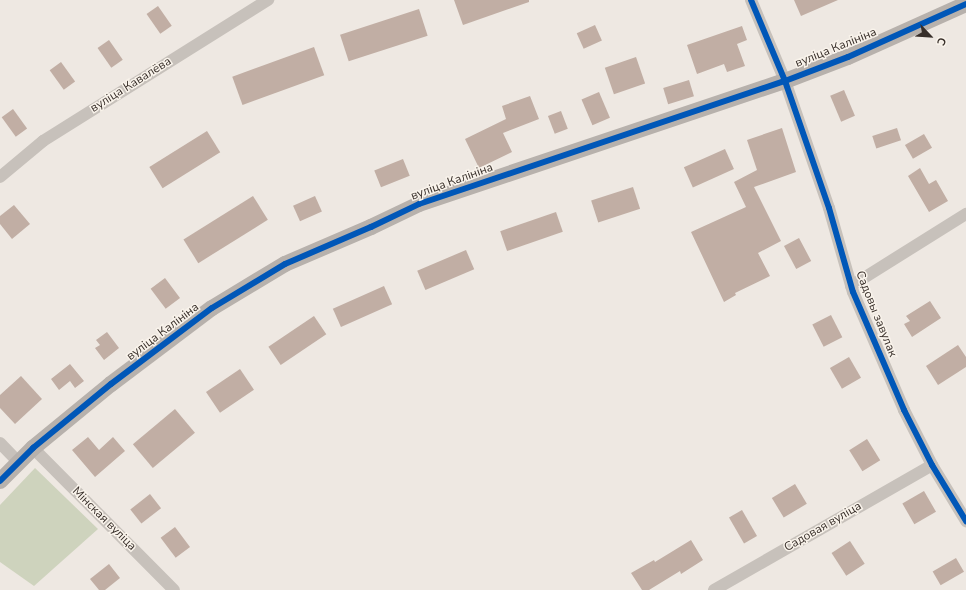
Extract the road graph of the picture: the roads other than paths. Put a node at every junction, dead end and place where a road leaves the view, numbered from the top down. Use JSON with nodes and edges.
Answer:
{"nodes":[{"id":1,"x":268,"y":0,"type":"edge"},
{"id":2,"x":751,"y":0,"type":"edge"},
{"id":3,"x":966,"y":4,"type":"edge"},
{"id":4,"x":785,"y":81,"type":"junction"},
{"id":5,"x":0,"y":178,"type":"edge"},
{"id":6,"x":966,"y":214,"type":"edge"},
{"id":7,"x":852,"y":286,"type":"junction"},
{"id":8,"x":0,"y":443,"type":"edge"},
{"id":9,"x":33,"y":448,"type":"junction"},
{"id":10,"x":18,"y":462,"type":"junction"},
{"id":11,"x":932,"y":465,"type":"junction"},
{"id":12,"x":0,"y":481,"type":"edge"},
{"id":13,"x":964,"y":514,"type":"edge"},
{"id":14,"x":174,"y":590,"type":"edge"},
{"id":15,"x":714,"y":590,"type":"edge"}],
"edges":[{"from":1,"to":5,"type":"street","name":"вуліца Кавалёва"},
{"from":2,"to":4,"type":"street","name":"Садовы завулак"},
{"from":3,"to":4,"type":"street","name":"вуліца Калініна"},
{"from":4,"to":7,"type":"street","name":"Садовы завулак"},
{"from":4,"to":9,"type":"street","name":"вуліца Калініна"},
{"from":6,"to":7,"type":"street"},
{"from":7,"to":11,"type":"street","name":"Садовы завулак"},
{"from":8,"to":10,"type":"street"},
{"from":9,"to":10,"type":"street","name":"вуліца Калініна"},
{"from":9,"to":14,"type":"street","name":"Мінская вуліца"},
{"from":10,"to":12,"type":"street","name":"вуліца Калініна"},
{"from":11,"to":13,"type":"street","name":"Садовы завулак"},
{"from":11,"to":15,"type":"street","name":"Садовая вуліца"}]}
